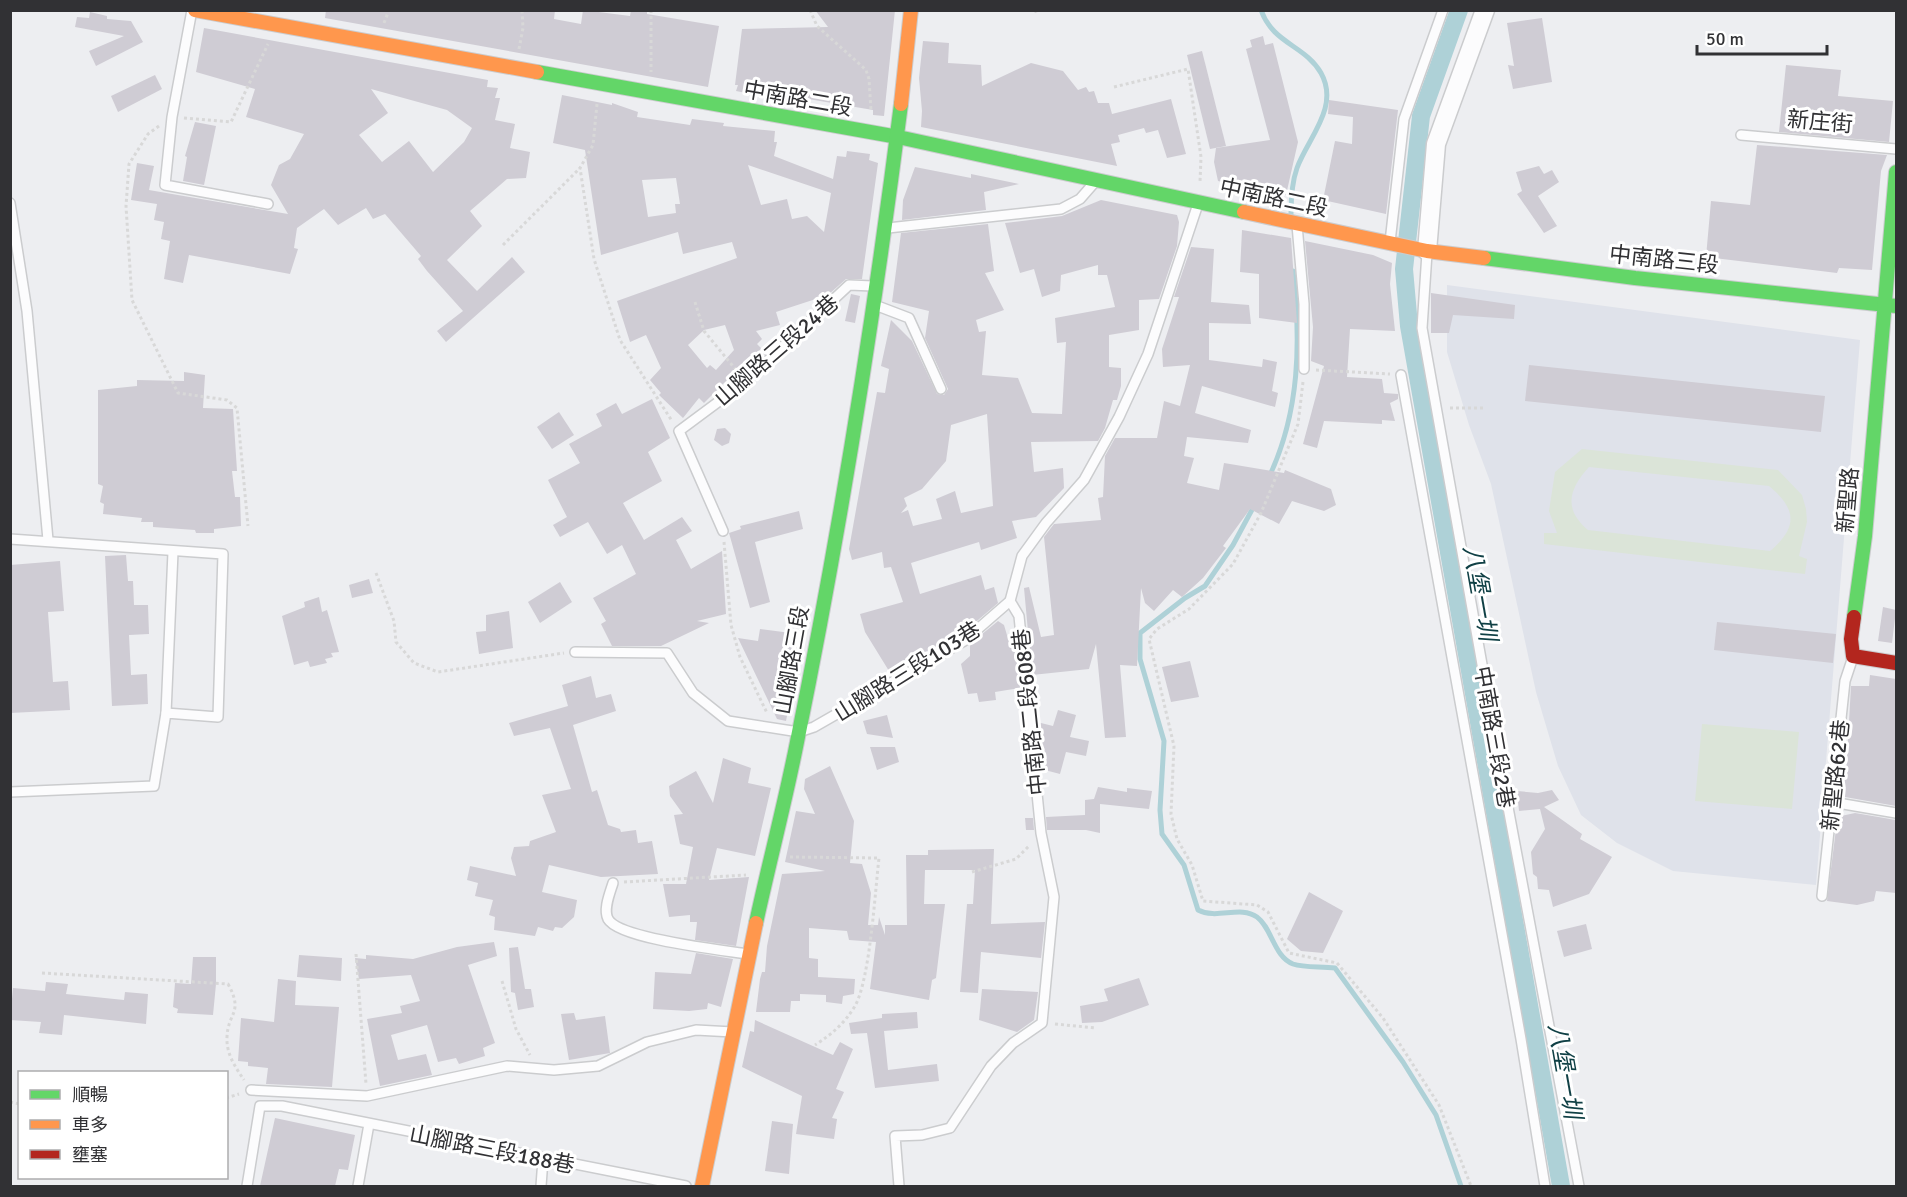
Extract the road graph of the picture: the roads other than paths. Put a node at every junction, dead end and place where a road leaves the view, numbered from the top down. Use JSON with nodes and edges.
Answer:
{"nodes":[{"id":1,"x":193,"y":10,"type":"edge"},
{"id":2,"x":911,"y":10,"type":"edge"},
{"id":3,"x":1443,"y":10,"type":"edge"},
{"id":4,"x":1485,"y":10,"type":"edge"},
{"id":5,"x":1740,"y":135,"type":"dead end"},
{"id":6,"x":898,"y":137,"type":"junction"},
{"id":7,"x":1896,"y":149,"type":"edge"},
{"id":8,"x":1896,"y":172,"type":"edge"},
{"id":9,"x":1095,"y":181,"type":"junction"},
{"id":10,"x":1198,"y":202,"type":"junction"},
{"id":11,"x":10,"y":203,"type":"edge"},
{"id":12,"x":268,"y":204,"type":"dead end"},
{"id":13,"x":1297,"y":225,"type":"junction"},
{"id":14,"x":885,"y":228,"type":"junction"},
{"id":15,"x":1390,"y":242,"type":"junction"},
{"id":16,"x":1427,"y":251,"type":"junction"},
{"id":17,"x":877,"y":287,"type":"junction"},
{"id":18,"x":875,"y":304,"type":"junction"},
{"id":19,"x":1891,"y":305,"type":"edge"},
{"id":20,"x":1304,"y":369,"type":"road end"},
{"id":21,"x":1401,"y":375,"type":"road end"},
{"id":22,"x":941,"y":389,"type":"dead end"},
{"id":23,"x":723,"y":531,"type":"road end"},
{"id":24,"x":10,"y":539,"type":"edge"},
{"id":25,"x":48,"y":540,"type":"junction"},
{"id":26,"x":173,"y":552,"type":"junction"},
{"id":27,"x":1010,"y":601,"type":"junction"},
{"id":28,"x":575,"y":652,"type":"road end"},
{"id":29,"x":1853,"y":656,"type":"junction"},
{"id":30,"x":1896,"y":663,"type":"edge"},
{"id":31,"x":166,"y":713,"type":"junction"},
{"id":32,"x":799,"y":732,"type":"junction"},
{"id":33,"x":10,"y":792,"type":"edge"},
{"id":34,"x":1832,"y":802,"type":"junction"},
{"id":35,"x":1896,"y":813,"type":"edge"},
{"id":36,"x":613,"y":883,"type":"road end"},
{"id":37,"x":1822,"y":896,"type":"dead end"},
{"id":38,"x":750,"y":954,"type":"junction"},
{"id":39,"x":734,"y":1032,"type":"junction"},
{"id":40,"x":251,"y":1090,"type":"road end"},
{"id":41,"x":369,"y":1124,"type":"junction"},
{"id":42,"x":543,"y":1159,"type":"junction"},
{"id":43,"x":247,"y":1186,"type":"edge"},
{"id":44,"x":358,"y":1186,"type":"edge"},
{"id":45,"x":542,"y":1186,"type":"edge"},
{"id":46,"x":686,"y":1186,"type":"edge"},
{"id":47,"x":702,"y":1186,"type":"edge"},
{"id":48,"x":899,"y":1186,"type":"edge"},
{"id":49,"x":1545,"y":1186,"type":"edge"},
{"id":50,"x":1579,"y":1186,"type":"edge"}],
"edges":[{"from":1,"to":6,"type":"main road","name":"中南路二段"},
{"from":1,"to":12,"type":"lane"},
{"from":2,"to":6,"type":"main road","name":"山腳路三段"},
{"from":3,"to":15,"type":"lane"},
{"from":4,"to":16,"type":"street"},
{"from":5,"to":7,"type":"lane","name":"新庄街"},
{"from":6,"to":9,"type":"main road","name":"中南路二段"},
{"from":6,"to":14,"type":"main road","name":"山腳路三段"},
{"from":8,"to":19,"type":"main road"},
{"from":9,"to":10,"type":"main road","name":"中南路二段"},
{"from":9,"to":14,"type":"lane"},
{"from":10,"to":13,"type":"main road","name":"中南路二段"},
{"from":10,"to":27,"type":"lane","name":"中南路二段608巷"},
{"from":11,"to":25,"type":"lane"},
{"from":13,"to":15,"type":"main road","name":"中南路二段"},
{"from":13,"to":20,"type":"lane"},
{"from":14,"to":17,"type":"main road","name":"山腳路三段"},
{"from":15,"to":16,"type":"main road","name":"中南路二段"},
{"from":16,"to":19,"type":"main road","name":"中南路三段"},
{"from":16,"to":50,"type":"lane","name":"中南路三段2巷"},
{"from":17,"to":18,"type":"main road","name":"山腳路三段"},
{"from":17,"to":23,"type":"lane","name":"山腳路三段24巷"},
{"from":18,"to":22,"type":"lane"},
{"from":18,"to":32,"type":"main road","name":"山腳路三段"},
{"from":19,"to":29,"type":"main road","name":"新聖路"},
{"from":21,"to":49,"type":"lane"},
{"from":24,"to":25,"type":"lane"},
{"from":25,"to":26,"type":"lane"},
{"from":26,"to":31,"type":"lane"},
{"from":26,"to":31,"type":"lane"},
{"from":27,"to":32,"type":"lane","name":"山腳路三段103巷"},
{"from":27,"to":48,"type":"lane","name":"中南路二段608巷"},
{"from":28,"to":32,"type":"lane"},
{"from":29,"to":30,"type":"main road"},
{"from":29,"to":34,"type":"lane","name":"新聖路62巷"},
{"from":31,"to":33,"type":"lane"},
{"from":32,"to":38,"type":"main road","name":"山腳路三段"},
{"from":34,"to":35,"type":"lane"},
{"from":34,"to":37,"type":"lane","name":"新聖路62巷"},
{"from":36,"to":38,"type":"lane"},
{"from":38,"to":39,"type":"main road","name":"山腳路三段"},
{"from":39,"to":40,"type":"lane"},
{"from":39,"to":47,"type":"main road","name":"山腳路三段"},
{"from":41,"to":42,"type":"lane","name":"山腳路三段188巷"},
{"from":41,"to":43,"type":"lane","name":"山腳路三段188巷"},
{"from":41,"to":44,"type":"lane"},
{"from":42,"to":45,"type":"lane"},
{"from":42,"to":46,"type":"lane","name":"山腳路三段188巷"}]}
